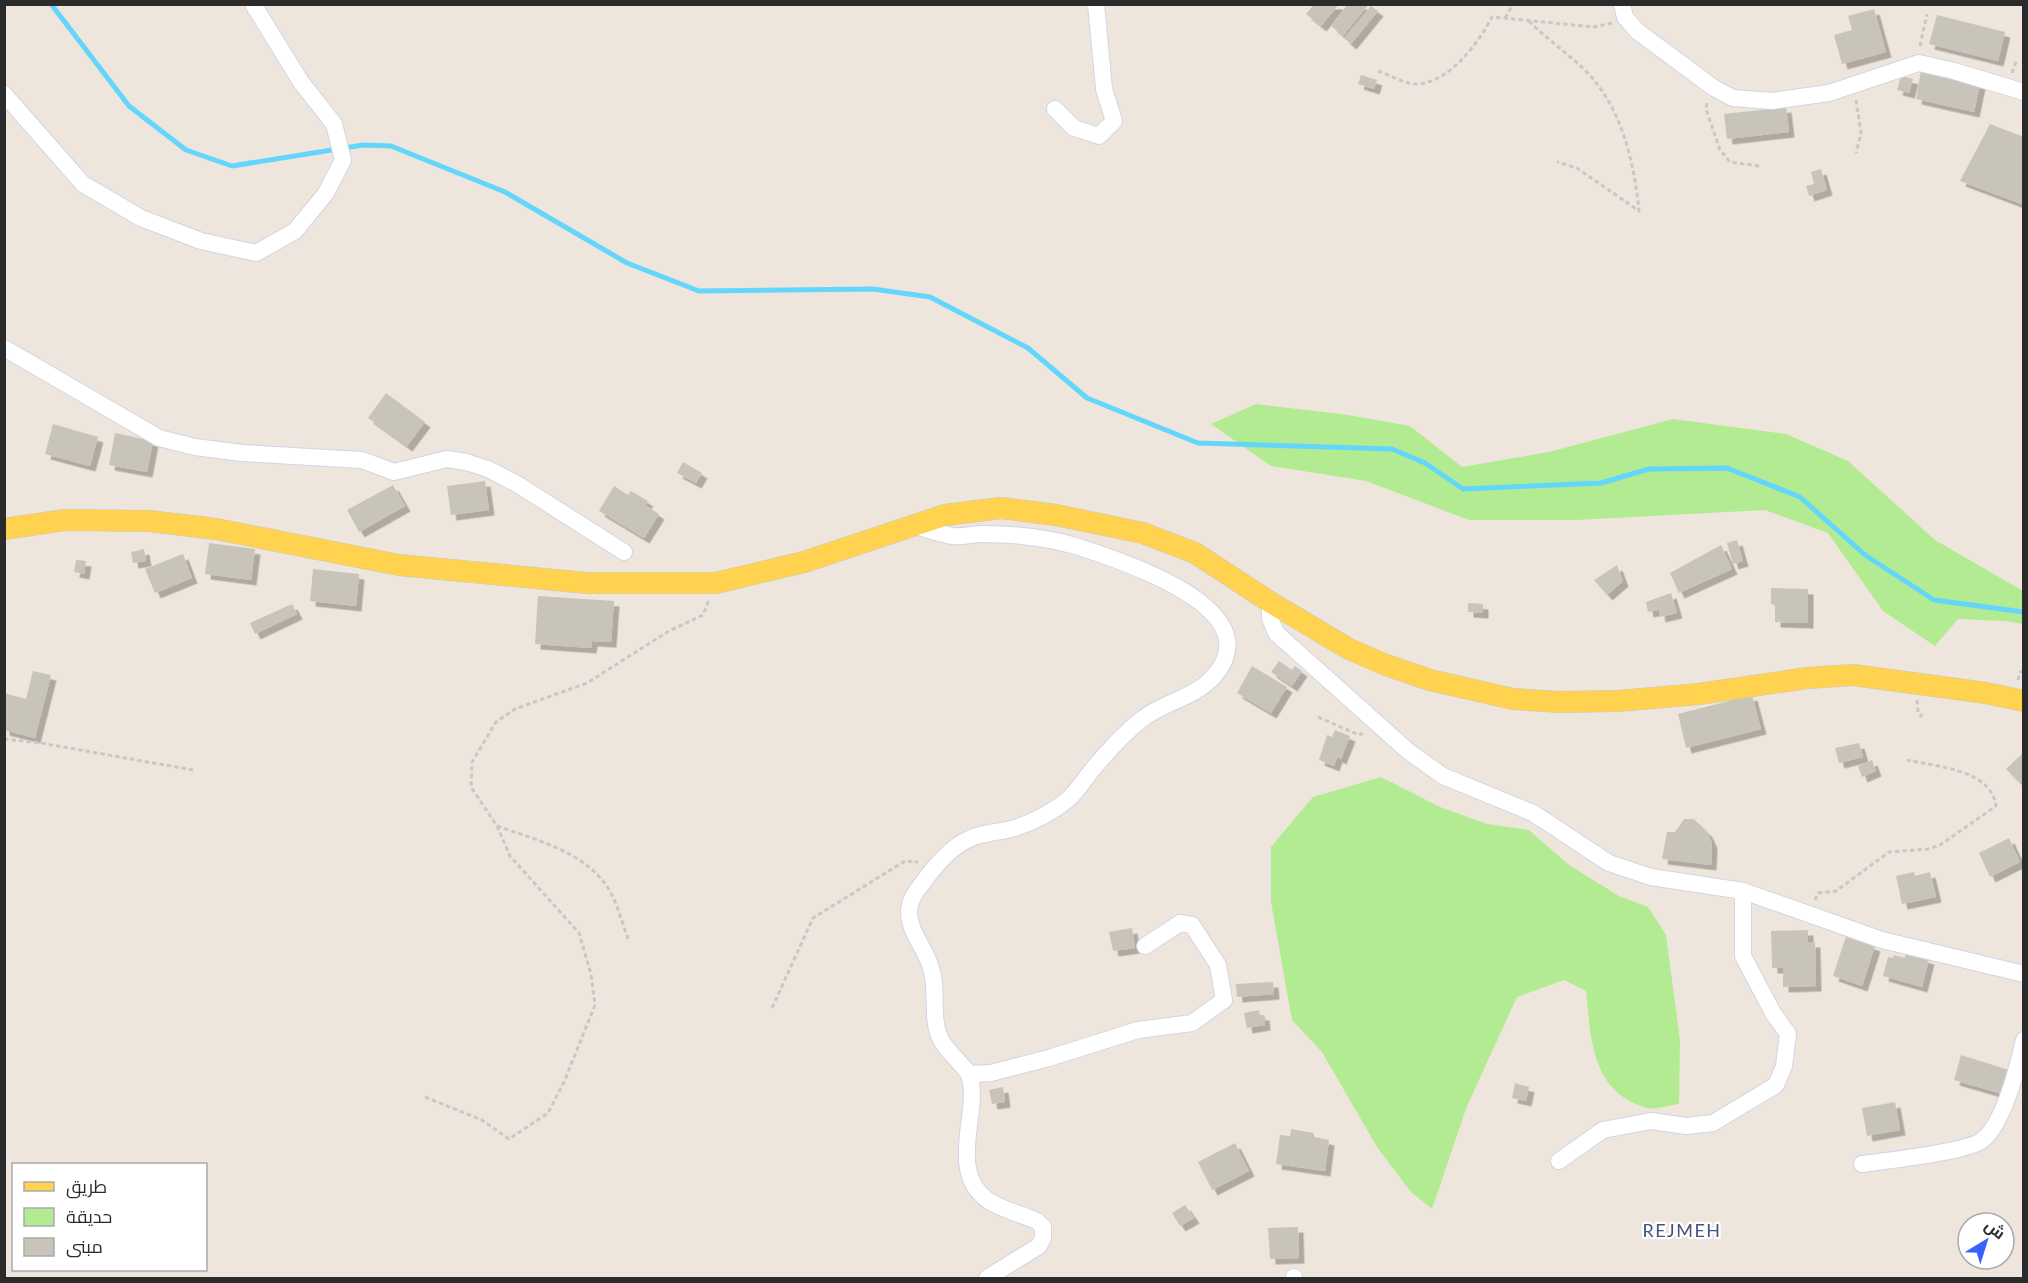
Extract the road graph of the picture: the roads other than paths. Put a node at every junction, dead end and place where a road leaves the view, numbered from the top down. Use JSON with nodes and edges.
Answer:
{"nodes":[{"id":1,"x":253,"y":4,"type":"edge"},
{"id":2,"x":1096,"y":4,"type":"edge"},
{"id":3,"x":1623,"y":11,"type":"edge"},
{"id":4,"x":2024,"y":92,"type":"edge"},
{"id":5,"x":4,"y":94,"type":"edge"},
{"id":6,"x":1055,"y":109,"type":"dead end"},
{"id":7,"x":4,"y":348,"type":"edge"},
{"id":8,"x":914,"y":526,"type":"junction"},
{"id":9,"x":4,"y":529,"type":"edge"},
{"id":10,"x":624,"y":552,"type":"dead end"},
{"id":11,"x":1270,"y":602,"type":"junction"},
{"id":12,"x":2024,"y":701,"type":"edge"},
{"id":13,"x":1743,"y":891,"type":"junction"},
{"id":14,"x":1145,"y":946,"type":"dead end"},
{"id":15,"x":2024,"y":974,"type":"edge"},
{"id":16,"x":2024,"y":1040,"type":"edge"},
{"id":17,"x":969,"y":1074,"type":"junction"},
{"id":18,"x":1558,"y":1161,"type":"dead end"},
{"id":19,"x":1862,"y":1164,"type":"dead end"},
{"id":20,"x":987,"y":1278,"type":"edge"}],
"edges":[{"from":1,"to":5,"type":"street"},
{"from":2,"to":6,"type":"street"},
{"from":3,"to":4,"type":"street"},
{"from":7,"to":10,"type":"street"},
{"from":8,"to":9,"type":"main road"},
{"from":8,"to":11,"type":"main road"},
{"from":8,"to":17,"type":"street"},
{"from":11,"to":12,"type":"main road"},
{"from":11,"to":13,"type":"street"},
{"from":13,"to":15,"type":"street"},
{"from":13,"to":18,"type":"street"},
{"from":14,"to":17,"type":"street"},
{"from":16,"to":19,"type":"street"},
{"from":17,"to":20,"type":"street"}]}
